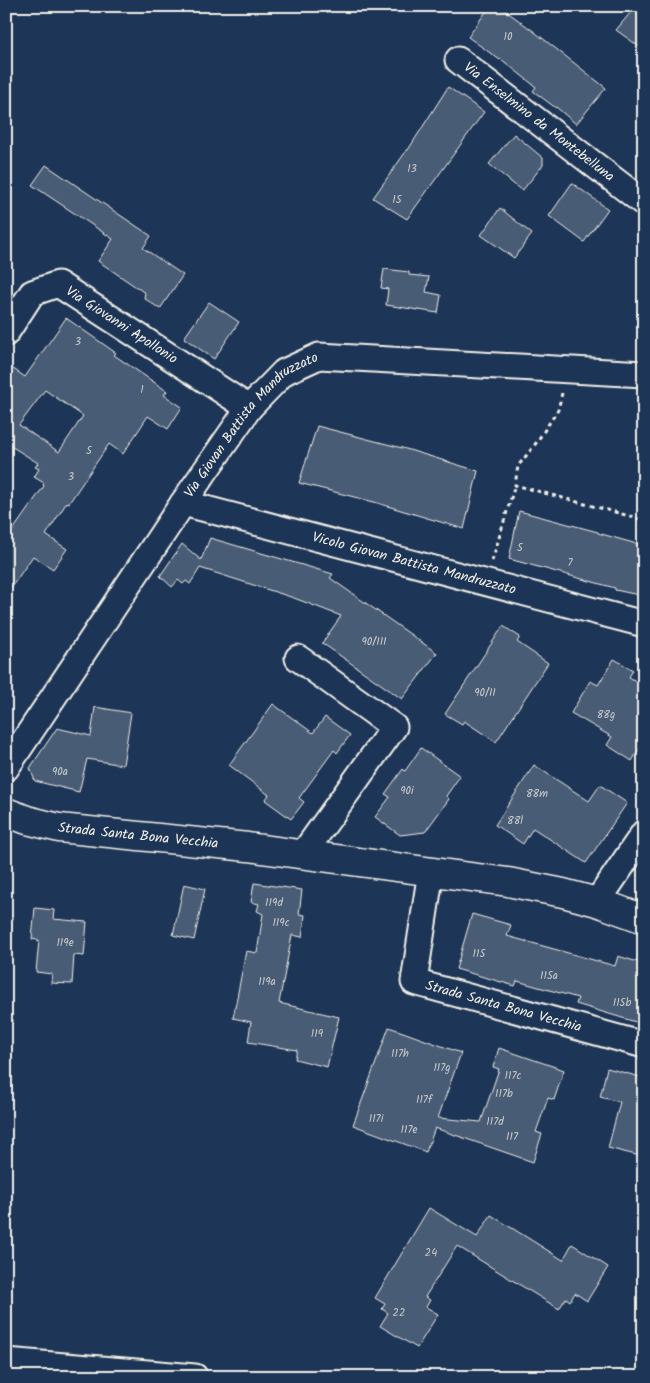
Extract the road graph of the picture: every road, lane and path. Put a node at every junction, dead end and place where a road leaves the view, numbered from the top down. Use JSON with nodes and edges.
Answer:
{"nodes":[{"id":1,"x":458,"y":60,"type":"dead end"},
{"id":2,"x":644,"y":203,"type":"edge"},
{"id":3,"x":6,"y":333,"type":"edge"},
{"id":4,"x":567,"y":369,"type":"junction"},
{"id":5,"x":644,"y":374,"type":"edge"},
{"id":6,"x":249,"y":408,"type":"junction"},
{"id":7,"x":514,"y":485,"type":"junction"},
{"id":8,"x":183,"y":503,"type":"junction"},
{"id":9,"x":644,"y":520,"type":"edge"},
{"id":10,"x":489,"y":570,"type":"dead end"},
{"id":11,"x":644,"y":624,"type":"edge"},
{"id":12,"x":298,"y":658,"type":"dead end"},
{"id":13,"x":6,"y":768,"type":"edge"},
{"id":14,"x":6,"y":812,"type":"edge"},
{"id":15,"x":644,"y":833,"type":"edge"},
{"id":16,"x":303,"y":854,"type":"junction"},
{"id":17,"x":431,"y":871,"type":"junction"},
{"id":18,"x":597,"y":902,"type":"junction"},
{"id":19,"x":644,"y":919,"type":"edge"},
{"id":20,"x":644,"y":1045,"type":"edge"},
{"id":21,"x":6,"y":1361,"type":"edge"},
{"id":22,"x":195,"y":1377,"type":"edge"}],
"edges":[{"from":1,"to":2,"type":"street","name":"Via Enselmino da Montebelluna"},
{"from":3,"to":6,"type":"street","name":"Via Giovanni Apollonio"},
{"from":4,"to":5,"type":"street","name":"Via Giovan Battista Mandruzzato"},
{"from":4,"to":6,"type":"street","name":"Via Giovan Battista Mandruzzato"},
{"from":4,"to":7,"type":"path"},
{"from":6,"to":8,"type":"street","name":"Via Giovan Battista Mandruzzato"},
{"from":7,"to":9,"type":"path"},
{"from":7,"to":10,"type":"path"},
{"from":8,"to":11,"type":"street","name":"Vicolo Giovan Battista Mandruzzato"},
{"from":8,"to":13,"type":"street","name":"Via Giovan Battista Mandruzzato"},
{"from":12,"to":16,"type":"street"},
{"from":14,"to":16,"type":"street","name":"Strada Santa Bona Vecchia"},
{"from":15,"to":18,"type":"street"},
{"from":16,"to":17,"type":"street","name":"Strada Santa Bona Vecchia"},
{"from":17,"to":18,"type":"street","name":"Strada Santa Bona Vecchia"},
{"from":17,"to":20,"type":"street","name":"Strada Santa Bona Vecchia"},
{"from":18,"to":19,"type":"street","name":"Strada Santa Bona Vecchia"},
{"from":21,"to":22,"type":"street"}]}
